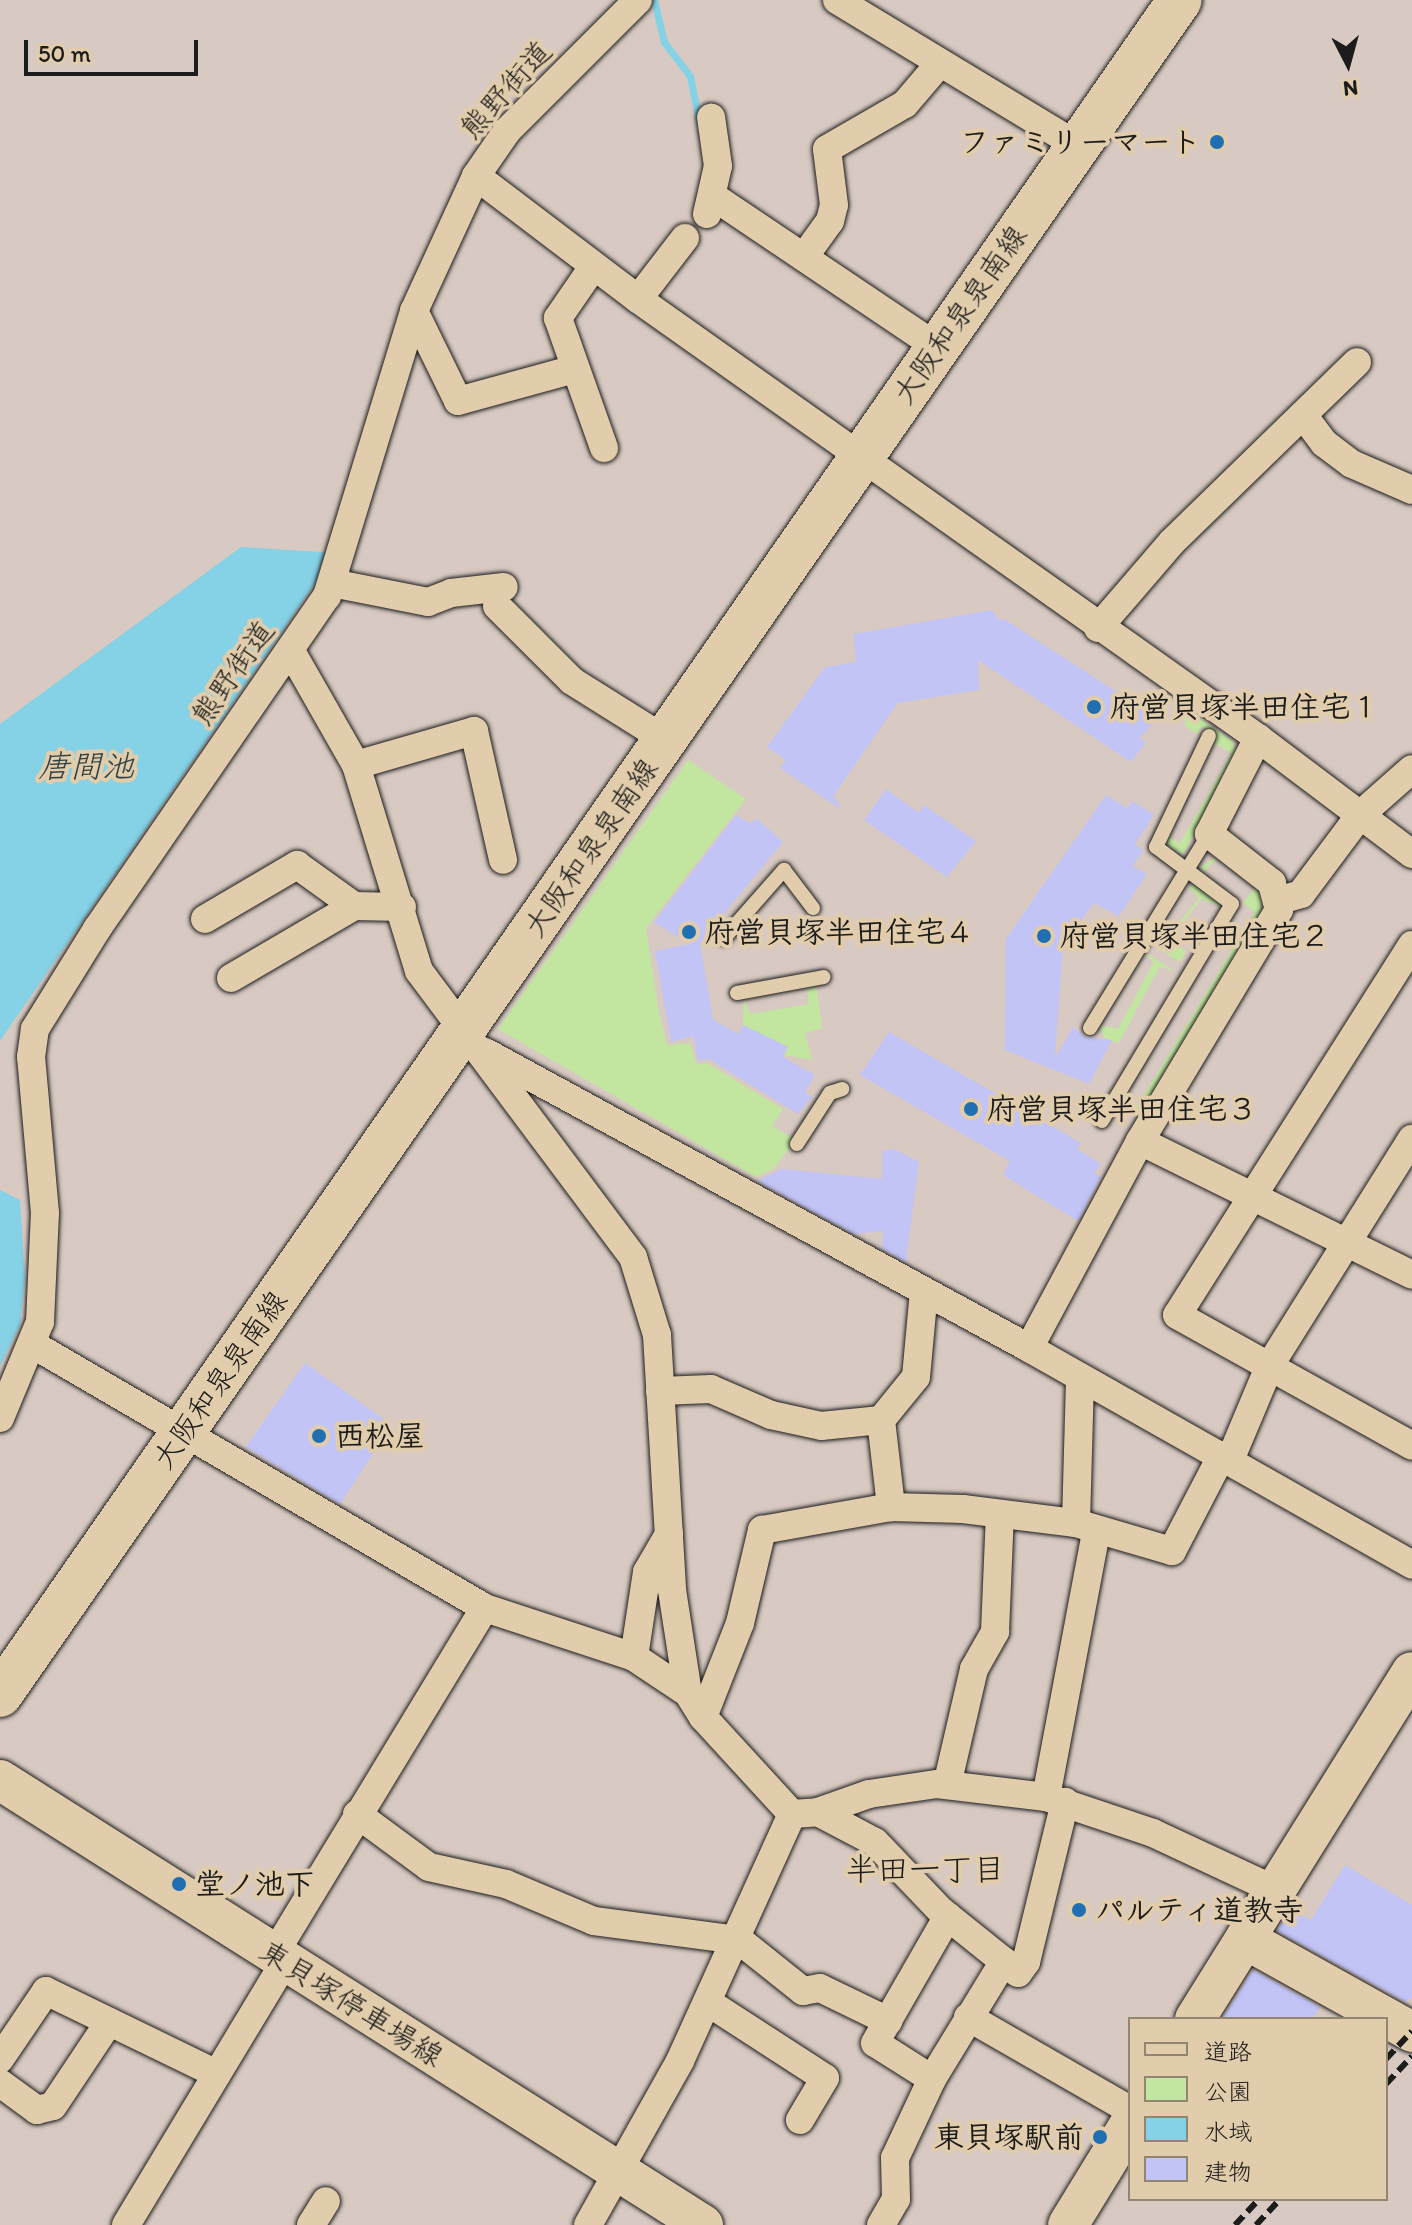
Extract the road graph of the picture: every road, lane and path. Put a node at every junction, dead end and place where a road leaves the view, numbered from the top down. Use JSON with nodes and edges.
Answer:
{"nodes":[{"id":1,"x":638,"y":0,"type":"edge"},
{"id":2,"x":837,"y":0,"type":"edge"},
{"id":3,"x":1180,"y":0,"type":"edge"},
{"id":4,"x":940,"y":63,"type":"junction"},
{"id":5,"x":711,"y":117,"type":"dead end"},
{"id":6,"x":1078,"y":146,"type":"junction"},
{"id":7,"x":476,"y":176,"type":"junction"},
{"id":8,"x":685,"y":238,"type":"dead end"},
{"id":9,"x":804,"y":257,"type":"junction"},
{"id":10,"x":593,"y":267,"type":"junction"},
{"id":11,"x":638,"y":299,"type":"junction"},
{"id":12,"x":414,"y":311,"type":"junction"},
{"id":13,"x":937,"y":347,"type":"junction"},
{"id":14,"x":1357,"y":362,"type":"dead end"},
{"id":15,"x":575,"y":369,"type":"junction"},
{"id":16,"x":1303,"y":415,"type":"junction"},
{"id":17,"x":604,"y":448,"type":"dead end"},
{"id":18,"x":861,"y":456,"type":"junction"},
{"id":19,"x":1411,"y":488,"type":"edge"},
{"id":20,"x":332,"y":583,"type":"junction"},
{"id":21,"x":1098,"y":628,"type":"junction"},
{"id":22,"x":291,"y":651,"type":"junction"},
{"id":23,"x":1209,"y":736,"type":"dead end"},
{"id":24,"x":1258,"y":738,"type":"junction"},
{"id":25,"x":666,"y":740,"type":"junction"},
{"id":26,"x":356,"y":765,"type":"junction"},
{"id":27,"x":1412,"y":769,"type":"edge"},
{"id":28,"x":1360,"y":815,"type":"junction"},
{"id":29,"x":1209,"y":834,"type":"junction"},
{"id":30,"x":1412,"y":854,"type":"edge"},
{"id":31,"x":503,"y":860,"type":"dead end"},
{"id":32,"x":1186,"y":869,"type":"junction"},
{"id":33,"x":1277,"y":901,"type":"junction"},
{"id":34,"x":354,"y":906,"type":"junction"},
{"id":35,"x":402,"y":907,"type":"junction"},
{"id":36,"x":813,"y":908,"type":"dead end"},
{"id":37,"x":205,"y":919,"type":"dead end"},
{"id":38,"x":724,"y":938,"type":"dead end"},
{"id":39,"x":1412,"y":945,"type":"edge"},
{"id":40,"x":824,"y":977,"type":"dead end"},
{"id":41,"x":231,"y":978,"type":"dead end"},
{"id":42,"x":737,"y":993,"type":"dead end"},
{"id":43,"x":1090,"y":1028,"type":"dead end"},
{"id":44,"x":467,"y":1039,"type":"junction"},
{"id":45,"x":842,"y":1089,"type":"dead end"},
{"id":46,"x":1102,"y":1121,"type":"dead end"},
{"id":47,"x":1412,"y":1139,"type":"edge"},
{"id":48,"x":1140,"y":1141,"type":"junction"},
{"id":49,"x":797,"y":1144,"type":"dead end"},
{"id":50,"x":1256,"y":1194,"type":"junction"},
{"id":51,"x":1348,"y":1241,"type":"junction"},
{"id":52,"x":1412,"y":1275,"type":"edge"},
{"id":53,"x":924,"y":1291,"type":"junction"},
{"id":54,"x":32,"y":1344,"type":"junction"},
{"id":55,"x":1029,"y":1348,"type":"junction"},
{"id":56,"x":1270,"y":1365,"type":"junction"},
{"id":57,"x":1080,"y":1380,"type":"junction"},
{"id":58,"x":660,"y":1391,"type":"junction"},
{"id":59,"x":0,"y":1418,"type":"edge"},
{"id":60,"x":881,"y":1420,"type":"junction"},
{"id":61,"x":185,"y":1430,"type":"junction"},
{"id":62,"x":1412,"y":1446,"type":"edge"},
{"id":63,"x":1226,"y":1458,"type":"junction"},
{"id":64,"x":891,"y":1507,"type":"junction"},
{"id":65,"x":1000,"y":1514,"type":"junction"},
{"id":66,"x":1086,"y":1528,"type":"junction"},
{"id":67,"x":669,"y":1534,"type":"junction"},
{"id":68,"x":1412,"y":1565,"type":"edge"},
{"id":69,"x":485,"y":1608,"type":"junction"},
{"id":70,"x":634,"y":1657,"type":"junction"},
{"id":71,"x":1412,"y":1672,"type":"edge"},
{"id":72,"x":688,"y":1693,"type":"junction"},
{"id":73,"x":0,"y":1695,"type":"edge"},
{"id":74,"x":703,"y":1717,"type":"junction"},
{"id":75,"x":0,"y":1780,"type":"edge"},
{"id":76,"x":947,"y":1785,"type":"junction"},
{"id":77,"x":1056,"y":1800,"type":"junction"},
{"id":78,"x":805,"y":1813,"type":"junction"},
{"id":79,"x":357,"y":1814,"type":"junction"},
{"id":80,"x":1275,"y":1890,"type":"junction"},
{"id":81,"x":948,"y":1916,"type":"junction"},
{"id":82,"x":1245,"y":1939,"type":"junction"},
{"id":83,"x":739,"y":1940,"type":"junction"},
{"id":84,"x":278,"y":1960,"type":"junction"},
{"id":85,"x":1004,"y":1961,"type":"junction"},
{"id":86,"x":709,"y":2003,"type":"junction"},
{"id":87,"x":968,"y":2017,"type":"junction"},
{"id":88,"x":1196,"y":2017,"type":"edge"},
{"id":89,"x":1384,"y":2017,"type":"edge"},
{"id":90,"x":1388,"y":2019,"type":"edge"},
{"id":91,"x":888,"y":2021,"type":"junction"},
{"id":92,"x":109,"y":2022,"type":"junction"},
{"id":93,"x":1412,"y":2032,"type":"edge"},
{"id":94,"x":0,"y":2059,"type":"edge"},
{"id":95,"x":217,"y":2074,"type":"junction"},
{"id":96,"x":932,"y":2079,"type":"junction"},
{"id":97,"x":0,"y":2083,"type":"edge"},
{"id":98,"x":1128,"y":2109,"type":"edge"},
{"id":99,"x":800,"y":2120,"type":"dead end"},
{"id":100,"x":1128,"y":2127,"type":"edge"},
{"id":101,"x":619,"y":2172,"type":"junction"},
{"id":102,"x":126,"y":2225,"type":"edge"},
{"id":103,"x":588,"y":2225,"type":"edge"},
{"id":104,"x":703,"y":2225,"type":"edge"},
{"id":105,"x":881,"y":2225,"type":"edge"},
{"id":106,"x":1068,"y":2225,"type":"edge"}],
"edges":[{"from":1,"to":7,"type":"street","name":"熊野街道"},
{"from":2,"to":4,"type":"street"},
{"from":3,"to":6,"type":"main road","name":"大阪和泉泉南線"},
{"from":4,"to":6,"type":"street"},
{"from":4,"to":9,"type":"street"},
{"from":5,"to":9,"type":"street"},
{"from":6,"to":13,"type":"main road","name":"大阪和泉泉南線"},
{"from":7,"to":10,"type":"street"},
{"from":7,"to":12,"type":"street","name":"熊野街道"},
{"from":8,"to":11,"type":"street"},
{"from":9,"to":13,"type":"street"},
{"from":10,"to":11,"type":"street"},
{"from":10,"to":15,"type":"street"},
{"from":11,"to":18,"type":"street"},
{"from":12,"to":15,"type":"street"},
{"from":12,"to":20,"type":"street","name":"熊野街道"},
{"from":13,"to":18,"type":"main road","name":"大阪和泉泉南線"},
{"from":14,"to":16,"type":"street"},
{"from":15,"to":17,"type":"street"},
{"from":16,"to":19,"type":"street"},
{"from":16,"to":21,"type":"street"},
{"from":18,"to":21,"type":"street"},
{"from":18,"to":25,"type":"main road","name":"大阪和泉泉南線"},
{"from":20,"to":22,"type":"street","name":"熊野街道"},
{"from":20,"to":25,"type":"street"},
{"from":21,"to":24,"type":"street"},
{"from":22,"to":26,"type":"street"},
{"from":22,"to":54,"type":"street","name":"熊野街道"},
{"from":23,"to":32,"type":"lane"},
{"from":24,"to":28,"type":"street"},
{"from":24,"to":29,"type":"street"},
{"from":25,"to":44,"type":"main road","name":"大阪和泉泉南線"},
{"from":26,"to":31,"type":"street"},
{"from":26,"to":35,"type":"street"},
{"from":27,"to":28,"type":"street"},
{"from":28,"to":30,"type":"street"},
{"from":28,"to":33,"type":"street"},
{"from":29,"to":32,"type":"lane"},
{"from":29,"to":33,"type":"street"},
{"from":32,"to":43,"type":"lane"},
{"from":32,"to":46,"type":"lane"},
{"from":33,"to":48,"type":"street"},
{"from":34,"to":35,"type":"street"},
{"from":34,"to":37,"type":"street"},
{"from":34,"to":41,"type":"street"},
{"from":35,"to":44,"type":"street"},
{"from":36,"to":38,"type":"lane"},
{"from":39,"to":50,"type":"street"},
{"from":40,"to":42,"type":"lane"},
{"from":44,"to":53,"type":"street"},
{"from":44,"to":58,"type":"street"},
{"from":44,"to":61,"type":"main road","name":"大阪和泉泉南線"},
{"from":45,"to":49,"type":"lane"},
{"from":47,"to":51,"type":"street"},
{"from":48,"to":50,"type":"street"},
{"from":48,"to":55,"type":"street"},
{"from":50,"to":51,"type":"street"},
{"from":50,"to":56,"type":"street"},
{"from":51,"to":52,"type":"street"},
{"from":51,"to":56,"type":"street"},
{"from":53,"to":55,"type":"street"},
{"from":53,"to":60,"type":"street"},
{"from":54,"to":59,"type":"street","name":"熊野街道"},
{"from":54,"to":61,"type":"street"},
{"from":55,"to":57,"type":"street"},
{"from":56,"to":62,"type":"street"},
{"from":56,"to":63,"type":"street"},
{"from":57,"to":63,"type":"street"},
{"from":57,"to":66,"type":"street"},
{"from":58,"to":60,"type":"street"},
{"from":58,"to":67,"type":"street"},
{"from":60,"to":64,"type":"street"},
{"from":61,"to":69,"type":"street"},
{"from":61,"to":73,"type":"main road","name":"大阪和泉泉南線"},
{"from":63,"to":66,"type":"street"},
{"from":63,"to":68,"type":"street"},
{"from":64,"to":65,"type":"street"},
{"from":64,"to":74,"type":"street"},
{"from":65,"to":66,"type":"street"},
{"from":65,"to":76,"type":"street"},
{"from":66,"to":77,"type":"street"},
{"from":67,"to":70,"type":"street"},
{"from":67,"to":72,"type":"street"},
{"from":69,"to":70,"type":"street"},
{"from":69,"to":79,"type":"street"},
{"from":70,"to":72,"type":"street"},
{"from":71,"to":80,"type":"main road"},
{"from":72,"to":74,"type":"street"},
{"from":74,"to":78,"type":"street"},
{"from":75,"to":84,"type":"main road","name":"東貝塚停車場線"},
{"from":76,"to":77,"type":"street"},
{"from":76,"to":78,"type":"street"},
{"from":77,"to":80,"type":"street"},
{"from":77,"to":85,"type":"street"},
{"from":78,"to":81,"type":"street"},
{"from":78,"to":83,"type":"street"},
{"from":79,"to":83,"type":"street"},
{"from":79,"to":84,"type":"street"},
{"from":80,"to":82,"type":"main road"},
{"from":81,"to":85,"type":"street"},
{"from":81,"to":91,"type":"street"},
{"from":82,"to":88,"type":"main road"},
{"from":82,"to":89,"type":"main road"},
{"from":83,"to":86,"type":"street"},
{"from":83,"to":91,"type":"street"},
{"from":84,"to":95,"type":"street"},
{"from":84,"to":101,"type":"main road","name":"東貝塚停車場線"},
{"from":85,"to":87,"type":"street"},
{"from":86,"to":99,"type":"street"},
{"from":86,"to":101,"type":"street"},
{"from":87,"to":96,"type":"street"},
{"from":87,"to":98,"type":"street"},
{"from":90,"to":93,"type":"main road"},
{"from":91,"to":96,"type":"street"},
{"from":92,"to":94,"type":"street"},
{"from":92,"to":95,"type":"street"},
{"from":92,"to":97,"type":"street"},
{"from":95,"to":102,"type":"street"},
{"from":96,"to":105,"type":"street"},
{"from":100,"to":106,"type":"main road"},
{"from":101,"to":103,"type":"street"},
{"from":101,"to":104,"type":"main road","name":"東貝塚停車場線"}]}
